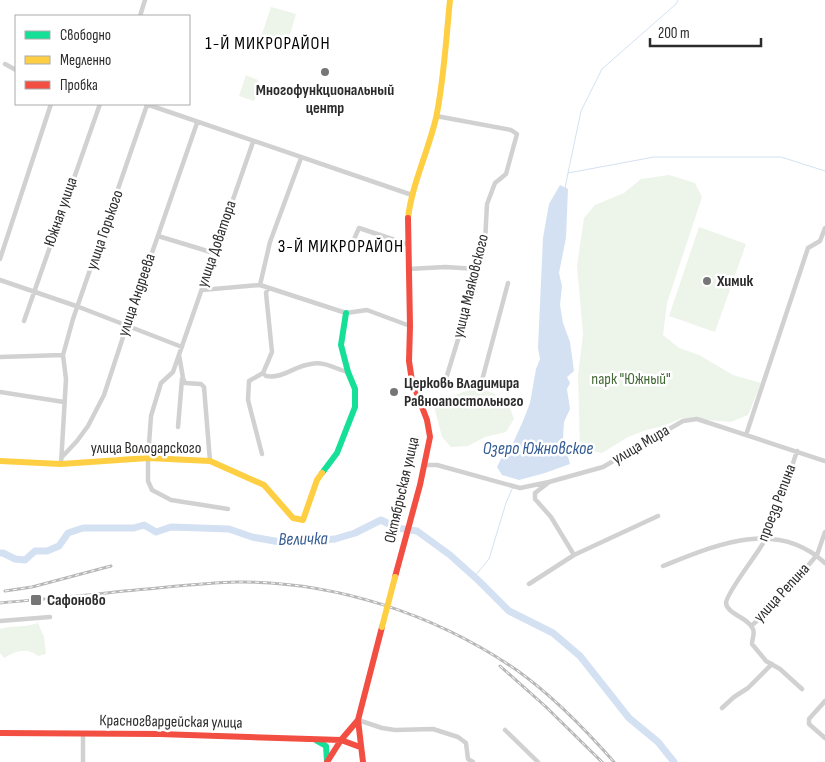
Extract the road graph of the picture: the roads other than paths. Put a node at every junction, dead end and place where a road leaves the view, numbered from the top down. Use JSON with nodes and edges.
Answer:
{"nodes":[{"id":1,"x":145,"y":0,"type":"edge"},
{"id":2,"x":450,"y":0,"type":"edge"},
{"id":3,"x":140,"y":15,"type":"edge"},
{"id":4,"x":6,"y":64,"type":"dead end"},
{"id":5,"x":15,"y":69,"type":"edge"},
{"id":6,"x":51,"y":105,"type":"edge"},
{"id":7,"x":100,"y":105,"type":"edge"},
{"id":8,"x":146,"y":105,"type":"edge"},
{"id":9,"x":149,"y":105,"type":"edge"},
{"id":10,"x":436,"y":116,"type":"junction"},
{"id":11,"x":197,"y":123,"type":"junction"},
{"id":12,"x":253,"y":142,"type":"junction"},
{"id":13,"x":301,"y":158,"type":"junction"},
{"id":14,"x":412,"y":195,"type":"junction"},
{"id":15,"x":825,"y":228,"type":"edge"},
{"id":16,"x":158,"y":236,"type":"junction"},
{"id":17,"x":407,"y":244,"type":"junction"},
{"id":18,"x":351,"y":246,"type":"dead end"},
{"id":19,"x":214,"y":253,"type":"junction"},
{"id":20,"x":0,"y":259,"type":"edge"},
{"id":21,"x":408,"y":269,"type":"junction"},
{"id":22,"x":478,"y":269,"type":"junction"},
{"id":23,"x":0,"y":280,"type":"edge"},
{"id":24,"x":508,"y":283,"type":"dead end"},
{"id":25,"x":260,"y":285,"type":"junction"},
{"id":26,"x":268,"y":288,"type":"junction"},
{"id":27,"x":202,"y":290,"type":"junction"},
{"id":28,"x":34,"y":291,"type":"junction"},
{"id":29,"x":79,"y":307,"type":"junction"},
{"id":30,"x":346,"y":313,"type":"junction"},
{"id":31,"x":24,"y":321,"type":"dead end"},
{"id":32,"x":127,"y":324,"type":"junction"},
{"id":33,"x":410,"y":326,"type":"junction"},
{"id":34,"x":182,"y":347,"type":"junction"},
{"id":35,"x":63,"y":355,"type":"junction"},
{"id":36,"x":179,"y":355,"type":"junction"},
{"id":37,"x":0,"y":357,"type":"edge"},
{"id":38,"x":263,"y":372,"type":"junction"},
{"id":39,"x":348,"y":372,"type":"junction"},
{"id":40,"x":182,"y":378,"type":"junction"},
{"id":41,"x":412,"y":381,"type":"junction"},
{"id":42,"x":445,"y":382,"type":"junction"},
{"id":43,"x":0,"y":392,"type":"edge"},
{"id":44,"x":64,"y":402,"type":"junction"},
{"id":45,"x":178,"y":427,"type":"dead end"},
{"id":46,"x":746,"y":435,"type":"junction"},
{"id":47,"x":797,"y":451,"type":"junction"},
{"id":48,"x":262,"y":454,"type":"dead end"},
{"id":49,"x":148,"y":458,"type":"junction"},
{"id":50,"x":0,"y":461,"type":"edge"},
{"id":51,"x":61,"y":461,"type":"junction"},
{"id":52,"x":210,"y":461,"type":"junction"},
{"id":53,"x":825,"y":461,"type":"edge"},
{"id":54,"x":425,"y":465,"type":"junction"},
{"id":55,"x":549,"y":482,"type":"junction"},
{"id":56,"x":228,"y":509,"type":"dead end"},
{"id":57,"x":658,"y":516,"type":"dead end"},
{"id":58,"x":825,"y":532,"type":"edge"},
{"id":59,"x":768,"y":537,"type":"junction"},
{"id":60,"x":574,"y":555,"type":"junction"},
{"id":61,"x":817,"y":556,"type":"junction"},
{"id":62,"x":825,"y":563,"type":"edge"},
{"id":63,"x":663,"y":566,"type":"dead end"},
{"id":64,"x":529,"y":584,"type":"dead end"},
{"id":65,"x":50,"y":617,"type":"dead end"},
{"id":66,"x":0,"y":621,"type":"edge"},
{"id":67,"x":751,"y":626,"type":"junction"},
{"id":68,"x":772,"y":664,"type":"junction"},
{"id":69,"x":802,"y":689,"type":"dead end"},
{"id":70,"x":825,"y":701,"type":"edge"},
{"id":71,"x":722,"y":708,"type":"dead end"},
{"id":72,"x":358,"y":720,"type":"junction"},
{"id":73,"x":505,"y":730,"type":"dead end"},
{"id":74,"x":0,"y":733,"type":"edge"},
{"id":75,"x":83,"y":734,"type":"junction"},
{"id":76,"x":825,"y":738,"type":"edge"},
{"id":77,"x":310,"y":739,"type":"junction"},
{"id":78,"x":341,"y":740,"type":"junction"},
{"id":79,"x":360,"y":747,"type":"junction"},
{"id":80,"x":83,"y":762,"type":"edge"},
{"id":81,"x":327,"y":762,"type":"edge"},
{"id":82,"x":363,"y":762,"type":"edge"},
{"id":83,"x":473,"y":762,"type":"edge"},
{"id":84,"x":538,"y":762,"type":"edge"}],
"edges":[{"from":1,"to":3,"type":"street"},
{"from":2,"to":10,"type":"street","name":"Октябрьская улица"},
{"from":4,"to":5,"type":"street"},
{"from":6,"to":20,"type":"street"},
{"from":7,"to":28,"type":"street","name":"Южная улица"},
{"from":8,"to":29,"type":"street","name":"улица Горького"},
{"from":9,"to":11,"type":"street"},
{"from":10,"to":14,"type":"street","name":"Октябрьская улица"},
{"from":10,"to":22,"type":"street","name":"улица Маяковского"},
{"from":11,"to":12,"type":"street"},
{"from":11,"to":16,"type":"street","name":"улица Андреева"},
{"from":12,"to":13,"type":"street"},
{"from":12,"to":19,"type":"street","name":"улица Доватора"},
{"from":13,"to":14,"type":"street"},
{"from":13,"to":25,"type":"street"},
{"from":14,"to":17,"type":"street","name":"Октябрьская улица"},
{"from":15,"to":46,"type":"street"},
{"from":16,"to":19,"type":"street"},
{"from":16,"to":32,"type":"street","name":"улица Андреева"},
{"from":17,"to":18,"type":"street"},
{"from":17,"to":21,"type":"street","name":"Октябрьская улица"},
{"from":19,"to":27,"type":"street","name":"улица Доватора"},
{"from":21,"to":22,"type":"street"},
{"from":21,"to":33,"type":"street","name":"Октябрьская улица"},
{"from":22,"to":42,"type":"street","name":"улица Маяковского"},
{"from":23,"to":28,"type":"street"},
{"from":24,"to":42,"type":"street"},
{"from":25,"to":26,"type":"street"},
{"from":25,"to":27,"type":"street"},
{"from":26,"to":30,"type":"street"},
{"from":26,"to":38,"type":"street"},
{"from":27,"to":34,"type":"street","name":"улица Доватора"},
{"from":28,"to":29,"type":"street"},
{"from":28,"to":31,"type":"street","name":"Южная улица"},
{"from":29,"to":32,"type":"street"},
{"from":29,"to":35,"type":"street","name":"улица Горького"},
{"from":30,"to":33,"type":"street"},
{"from":30,"to":39,"type":"street"},
{"from":32,"to":34,"type":"street"},
{"from":32,"to":51,"type":"street","name":"улица Андреева"},
{"from":33,"to":41,"type":"street","name":"Октябрьская улица"},
{"from":34,"to":36,"type":"street","name":"улица Доватора"},
{"from":35,"to":37,"type":"street"},
{"from":35,"to":44,"type":"street"},
{"from":36,"to":40,"type":"street"},
{"from":36,"to":49,"type":"street","name":"улица Доватора"},
{"from":38,"to":39,"type":"street"},
{"from":38,"to":48,"type":"street"},
{"from":39,"to":52,"type":"street","name":"улица Володарского"},
{"from":40,"to":45,"type":"street"},
{"from":40,"to":52,"type":"street"},
{"from":41,"to":42,"type":"street"},
{"from":41,"to":54,"type":"street","name":"Октябрьская улица"},
{"from":43,"to":44,"type":"street"},
{"from":44,"to":51,"type":"street"},
{"from":46,"to":47,"type":"street","name":"улица Мира"},
{"from":46,"to":55,"type":"street","name":"улица Мира"},
{"from":47,"to":53,"type":"street","name":"улица Мира"},
{"from":47,"to":59,"type":"street","name":"проезд Репина"},
{"from":49,"to":51,"type":"street","name":"улица Володарского"},
{"from":49,"to":52,"type":"street","name":"улица Володарского"},
{"from":49,"to":56,"type":"street","name":"улица Доватора"},
{"from":50,"to":51,"type":"street","name":"улица Володарского"},
{"from":54,"to":55,"type":"street","name":"улица Мира"},
{"from":54,"to":72,"type":"street","name":"Октябрьская улица","bridge":true},
{"from":55,"to":60,"type":"street"},
{"from":57,"to":60,"type":"street"},
{"from":58,"to":61,"type":"street","name":"улица Репина"},
{"from":59,"to":61,"type":"street"},
{"from":59,"to":63,"type":"street"},
{"from":59,"to":67,"type":"street","name":"проезд Репина"},
{"from":60,"to":64,"type":"street"},
{"from":61,"to":62,"type":"street"},
{"from":61,"to":67,"type":"street","name":"улица Репина"},
{"from":65,"to":66,"type":"street"},
{"from":67,"to":68,"type":"street"},
{"from":68,"to":69,"type":"street"},
{"from":68,"to":71,"type":"street"},
{"from":70,"to":76,"type":"street"},
{"from":72,"to":78,"type":"street","name":"Октябрьская улица"},
{"from":72,"to":79,"type":"street","name":"Октябрьская улица"},
{"from":72,"to":83,"type":"street"},
{"from":73,"to":84,"type":"street"},
{"from":74,"to":75,"type":"street","name":"Красногвардейская улица"},
{"from":75,"to":77,"type":"street","name":"Красногвардейская улица"},
{"from":75,"to":80,"type":"street"},
{"from":77,"to":78,"type":"street","name":"Красногвардейская улица"},
{"from":77,"to":81,"type":"street"},
{"from":78,"to":79,"type":"street","name":"Красногвардейская улица"},
{"from":78,"to":81,"type":"street","name":"Октябрьская улица"},
{"from":79,"to":82,"type":"street","name":"Октябрьская улица"}]}
